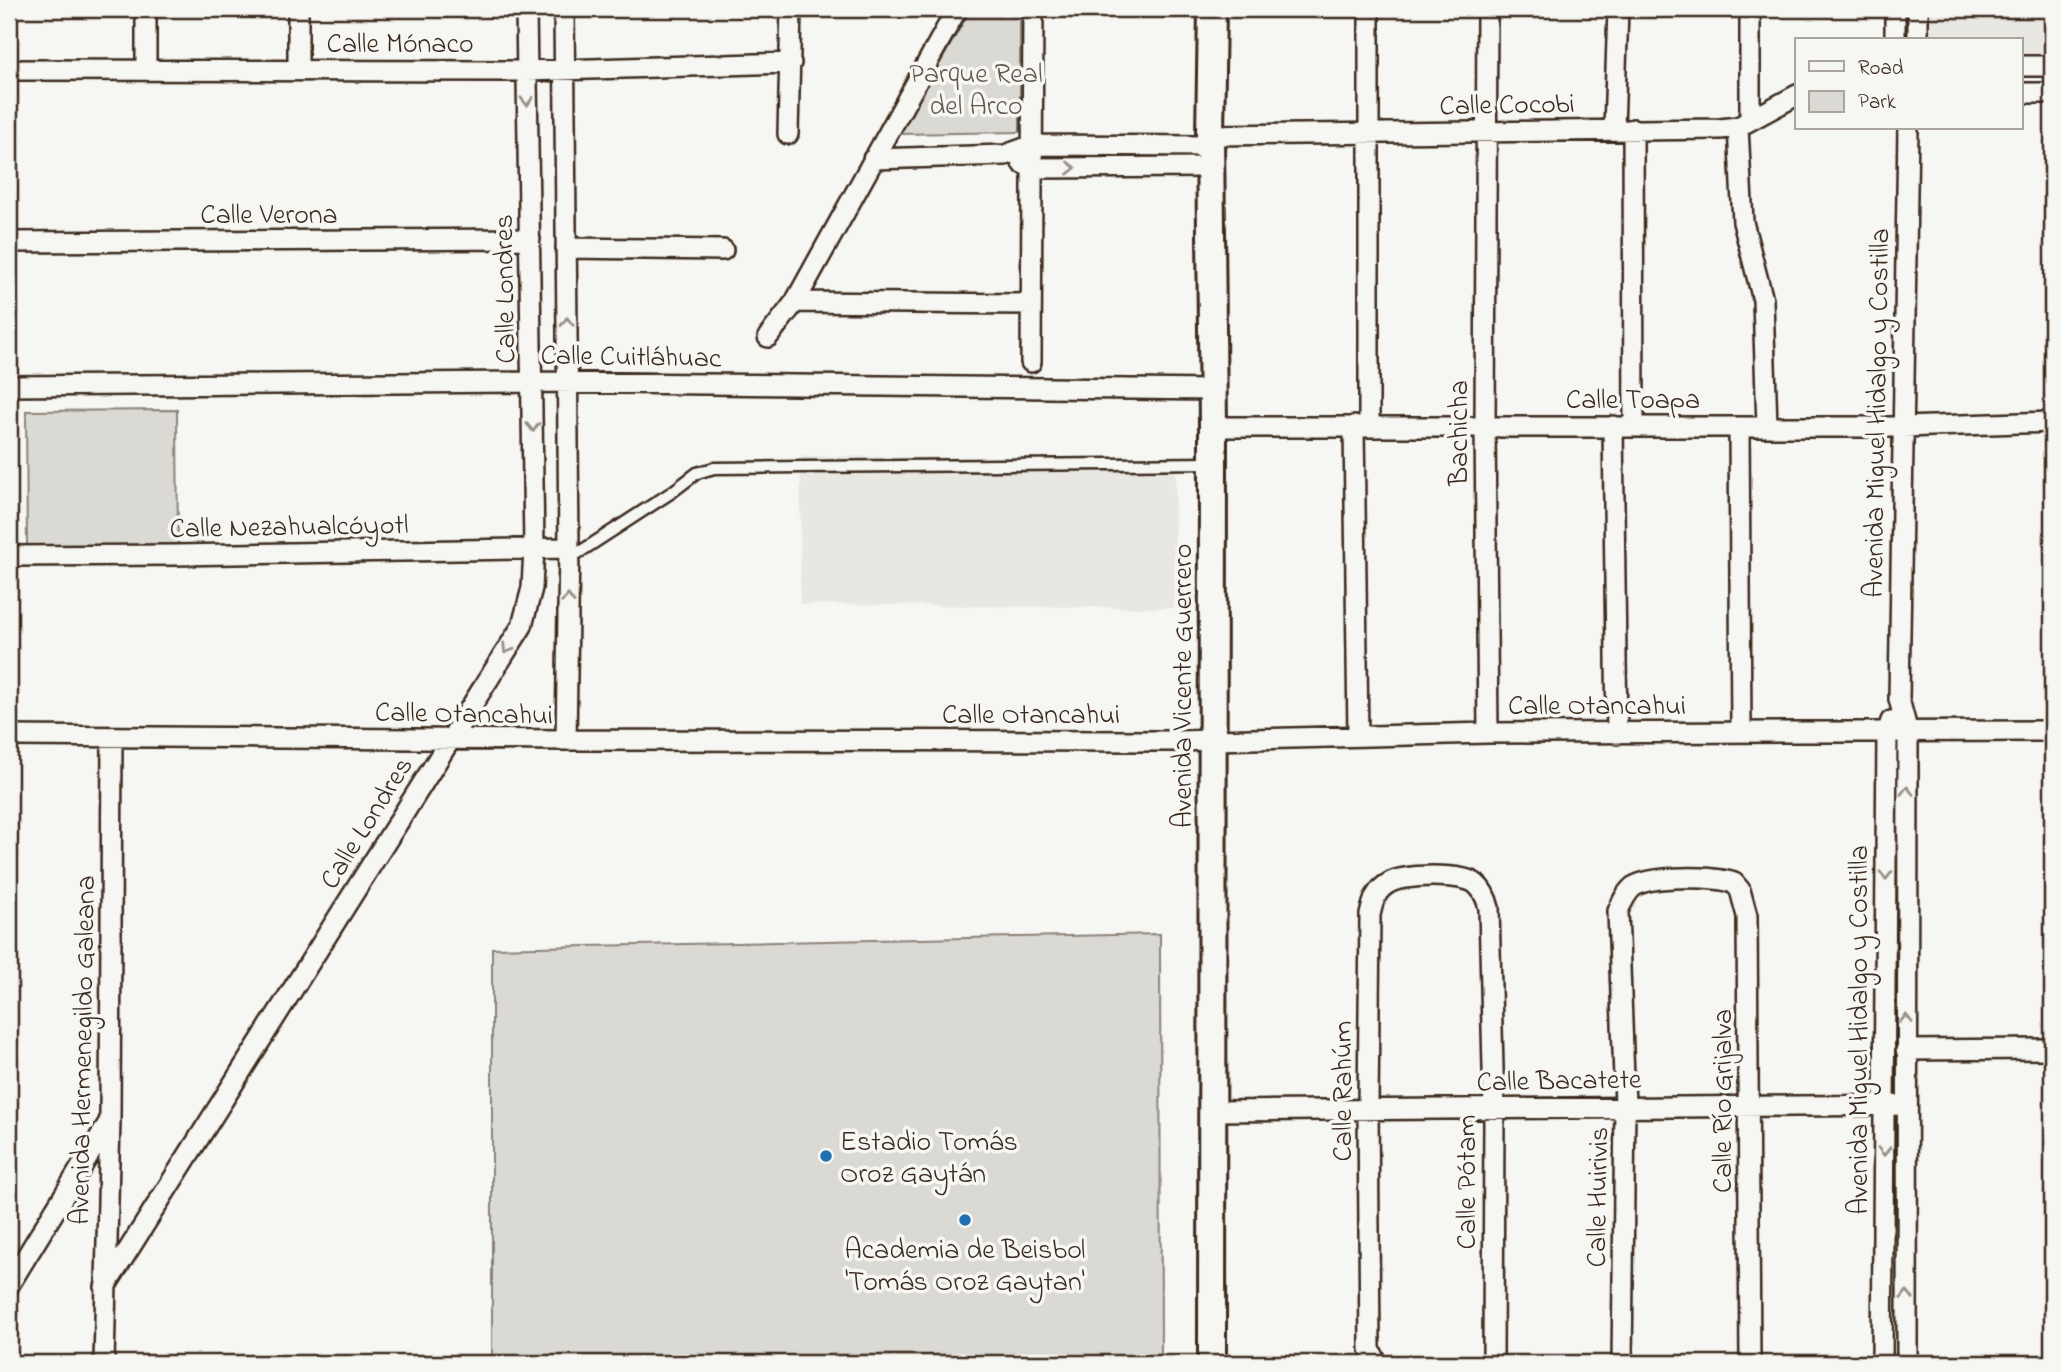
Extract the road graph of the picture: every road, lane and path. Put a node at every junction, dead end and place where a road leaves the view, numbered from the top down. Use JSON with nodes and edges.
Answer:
{"nodes":[{"id":1,"x":146,"y":9,"type":"edge"},
{"id":2,"x":298,"y":9,"type":"edge"},
{"id":3,"x":526,"y":9,"type":"edge"},
{"id":4,"x":564,"y":9,"type":"edge"},
{"id":5,"x":790,"y":9,"type":"edge"},
{"id":6,"x":957,"y":9,"type":"edge"},
{"id":7,"x":1033,"y":9,"type":"edge"},
{"id":8,"x":1212,"y":9,"type":"edge"},
{"id":9,"x":1369,"y":9,"type":"edge"},
{"id":10,"x":1487,"y":9,"type":"edge"},
{"id":11,"x":1618,"y":9,"type":"edge"},
{"id":12,"x":1750,"y":9,"type":"edge"},
{"id":13,"x":1895,"y":9,"type":"edge"},
{"id":14,"x":1918,"y":9,"type":"edge"},
{"id":15,"x":1895,"y":38,"type":"edge"},
{"id":16,"x":1918,"y":38,"type":"edge"},
{"id":17,"x":791,"y":63,"type":"junction"},
{"id":18,"x":2022,"y":66,"type":"edge"},
{"id":19,"x":2052,"y":66,"type":"edge"},
{"id":20,"x":298,"y":69,"type":"junction"},
{"id":21,"x":9,"y":70,"type":"edge"},
{"id":22,"x":146,"y":70,"type":"junction"},
{"id":23,"x":564,"y":70,"type":"junction"},
{"id":24,"x":526,"y":71,"type":"junction"},
{"id":25,"x":2022,"y":93,"type":"edge"},
{"id":26,"x":2052,"y":93,"type":"edge"},
{"id":27,"x":1795,"y":96,"type":"edge"},
{"id":28,"x":1744,"y":123,"type":"junction"},
{"id":29,"x":1623,"y":129,"type":"junction"},
{"id":30,"x":1908,"y":130,"type":"edge"},
{"id":31,"x":1369,"y":132,"type":"junction"},
{"id":32,"x":1486,"y":132,"type":"junction"},
{"id":33,"x":788,"y":134,"type":"dead end"},
{"id":34,"x":1033,"y":145,"type":"junction"},
{"id":35,"x":1210,"y":149,"type":"junction"},
{"id":36,"x":1005,"y":155,"type":"junction"},
{"id":37,"x":873,"y":159,"type":"junction"},
{"id":38,"x":1032,"y":168,"type":"junction"},
{"id":39,"x":530,"y":239,"type":"junction"},
{"id":40,"x":9,"y":242,"type":"edge"},
{"id":41,"x":566,"y":248,"type":"junction"},
{"id":42,"x":723,"y":250,"type":"dead end"},
{"id":43,"x":795,"y":302,"type":"junction"},
{"id":44,"x":1031,"y":303,"type":"junction"},
{"id":45,"x":768,"y":337,"type":"dead end"},
{"id":46,"x":1031,"y":362,"type":"dead end"},
{"id":47,"x":532,"y":382,"type":"junction"},
{"id":48,"x":568,"y":382,"type":"junction"},
{"id":49,"x":9,"y":386,"type":"edge"},
{"id":50,"x":1211,"y":390,"type":"junction"},
{"id":51,"x":2052,"y":422,"type":"edge"},
{"id":52,"x":1362,"y":426,"type":"junction"},
{"id":53,"x":1485,"y":426,"type":"junction"},
{"id":54,"x":1612,"y":426,"type":"junction"},
{"id":55,"x":1634,"y":426,"type":"junction"},
{"id":56,"x":1213,"y":427,"type":"junction"},
{"id":57,"x":1739,"y":427,"type":"junction"},
{"id":58,"x":1767,"y":427,"type":"junction"},
{"id":59,"x":1903,"y":427,"type":"junction"},
{"id":60,"x":1212,"y":463,"type":"junction"},
{"id":61,"x":534,"y":548,"type":"junction"},
{"id":62,"x":569,"y":553,"type":"junction"},
{"id":63,"x":9,"y":556,"type":"edge"},
{"id":64,"x":1899,"y":699,"type":"junction"},
{"id":65,"x":1741,"y":731,"type":"junction"},
{"id":66,"x":2052,"y":731,"type":"edge"},
{"id":67,"x":1488,"y":733,"type":"junction"},
{"id":68,"x":1887,"y":733,"type":"junction"},
{"id":69,"x":1908,"y":733,"type":"junction"},
{"id":70,"x":1617,"y":734,"type":"junction"},
{"id":71,"x":9,"y":736,"type":"edge"},
{"id":72,"x":1358,"y":736,"type":"junction"},
{"id":73,"x":112,"y":737,"type":"junction"},
{"id":74,"x":451,"y":739,"type":"junction"},
{"id":75,"x":566,"y":740,"type":"junction"},
{"id":76,"x":1213,"y":740,"type":"junction"},
{"id":77,"x":1431,"y":876,"type":"joint"},
{"id":78,"x":1692,"y":879,"type":"joint"},
{"id":79,"x":2052,"y":1049,"type":"edge"},
{"id":80,"x":1906,"y":1050,"type":"junction"},
{"id":81,"x":1884,"y":1105,"type":"junction"},
{"id":82,"x":1907,"y":1105,"type":"junction"},
{"id":83,"x":1625,"y":1106,"type":"junction"},
{"id":84,"x":1368,"y":1108,"type":"junction"},
{"id":85,"x":1494,"y":1108,"type":"junction"},
{"id":86,"x":1750,"y":1108,"type":"junction"},
{"id":87,"x":1212,"y":1111,"type":"junction"},
{"id":88,"x":110,"y":1120,"type":"junction"},
{"id":89,"x":9,"y":1285,"type":"edge"},
{"id":90,"x":105,"y":1287,"type":"junction"},
{"id":91,"x":1374,"y":1356,"type":"edge"},
{"id":92,"x":104,"y":1363,"type":"edge"},
{"id":93,"x":1212,"y":1363,"type":"edge"},
{"id":94,"x":1493,"y":1363,"type":"edge"},
{"id":95,"x":1622,"y":1363,"type":"edge"},
{"id":96,"x":1750,"y":1363,"type":"edge"},
{"id":97,"x":1882,"y":1363,"type":"edge"},
{"id":98,"x":1907,"y":1363,"type":"edge"}],
"edges":[{"from":1,"to":22,"type":"street"},
{"from":2,"to":20,"type":"street"},
{"from":3,"to":24,"type":"street","name":"Calle Londres"},
{"from":4,"to":23,"type":"street"},
{"from":5,"to":17,"type":"street"},
{"from":6,"to":37,"type":"street"},
{"from":7,"to":34,"type":"street"},
{"from":8,"to":35,"type":"main road","name":"Avenida Vicente Guerrero"},
{"from":9,"to":31,"type":"street"},
{"from":10,"to":32,"type":"street","name":"Bachicha"},
{"from":11,"to":29,"type":"street"},
{"from":12,"to":28,"type":"street"},
{"from":13,"to":15,"type":"street"},
{"from":14,"to":16,"type":"street"},
{"from":17,"to":23,"type":"street","name":"Calle Mónaco"},
{"from":17,"to":33,"type":"street"},
{"from":18,"to":19,"type":"street"},
{"from":20,"to":22,"type":"street","name":"Calle Mónaco"},
{"from":20,"to":24,"type":"street","name":"Calle Mónaco"},
{"from":21,"to":22,"type":"street","name":"Calle Mónaco"},
{"from":23,"to":24,"type":"street","name":"Calle Mónaco"},
{"from":23,"to":41,"type":"street"},
{"from":24,"to":39,"type":"street","name":"Calle Londres","one_way":true},
{"from":25,"to":26,"type":"street"},
{"from":27,"to":28,"type":"street","name":"Calle Cocobi"},
{"from":28,"to":29,"type":"street","name":"Calle Cocobi"},
{"from":28,"to":58,"type":"street"},
{"from":29,"to":32,"type":"street","name":"Calle Cocobi"},
{"from":29,"to":55,"type":"street"},
{"from":30,"to":59,"type":"street","name":"Avenida Miguel Hidalgo y Costilla"},
{"from":31,"to":32,"type":"street","name":"Calle Cocobi"},
{"from":31,"to":35,"type":"street","name":"Calle Cocobi"},
{"from":31,"to":52,"type":"street"},
{"from":32,"to":53,"type":"street","name":"Bachicha"},
{"from":34,"to":35,"type":"street"},
{"from":34,"to":36,"type":"street"},
{"from":34,"to":38,"type":"street"},
{"from":38,"to":35,"type":"street","one_way":true},
{"from":35,"to":50,"type":"main road","name":"Avenida Vicente Guerrero"},
{"from":36,"to":37,"type":"street"},
{"from":36,"to":38,"type":"street"},
{"from":37,"to":43,"type":"street"},
{"from":38,"to":44,"type":"street"},
{"from":39,"to":40,"type":"street","name":"Calle Verona"},
{"from":39,"to":47,"type":"street","name":"Calle Londres"},
{"from":41,"to":42,"type":"street"},
{"from":48,"to":41,"type":"street","one_way":true},
{"from":43,"to":44,"type":"street"},
{"from":43,"to":45,"type":"street"},
{"from":44,"to":46,"type":"street"},
{"from":47,"to":48,"type":"street","name":"Calle Cuitláhuac"},
{"from":47,"to":49,"type":"street","name":"Calle Cuitláhuac"},
{"from":47,"to":61,"type":"street","name":"Calle Londres","one_way":true},
{"from":48,"to":50,"type":"street","name":"Calle Cuitláhuac"},
{"from":48,"to":62,"type":"street"},
{"from":50,"to":56,"type":"main road","name":"Avenida Vicente Guerrero"},
{"from":51,"to":59,"type":"street","name":"Calle Toapa"},
{"from":52,"to":53,"type":"street","name":"Calle Toapa"},
{"from":52,"to":56,"type":"street","name":"Calle Toapa"},
{"from":52,"to":72,"type":"street"},
{"from":53,"to":54,"type":"street","name":"Calle Toapa"},
{"from":53,"to":67,"type":"street","name":"Bachicha"},
{"from":54,"to":55,"type":"street","name":"Calle Toapa"},
{"from":54,"to":70,"type":"street"},
{"from":55,"to":57,"type":"street","name":"Calle Toapa"},
{"from":56,"to":60,"type":"main road","name":"Avenida Vicente Guerrero"},
{"from":57,"to":58,"type":"street","name":"Calle Toapa"},
{"from":57,"to":65,"type":"street"},
{"from":58,"to":59,"type":"street","name":"Calle Toapa"},
{"from":59,"to":64,"type":"street","name":"Avenida Miguel Hidalgo y Costilla"},
{"from":60,"to":62,"type":"lane"},
{"from":60,"to":76,"type":"main road","name":"Avenida Vicente Guerrero"},
{"from":61,"to":62,"type":"street","name":"Calle Nezahualcóyotl"},
{"from":61,"to":63,"type":"street","name":"Calle Nezahualcóyotl"},
{"from":61,"to":74,"type":"street","name":"Calle Londres","one_way":true},
{"from":75,"to":62,"type":"street","one_way":true},
{"from":64,"to":68,"type":"street","name":"Avenida Miguel Hidalgo y Costilla"},
{"from":64,"to":69,"type":"street","name":"Avenida Miguel Hidalgo y Costilla"},
{"from":65,"to":68,"type":"street","name":"Calle Otancahui"},
{"from":65,"to":70,"type":"street","name":"Calle Otancahui"},
{"from":66,"to":69,"type":"street","name":"Calle Otancahui"},
{"from":67,"to":70,"type":"street","name":"Calle Otancahui"},
{"from":67,"to":72,"type":"street","name":"Calle Otancahui"},
{"from":68,"to":69,"type":"street","name":"Calle Otancahui"},
{"from":68,"to":81,"type":"street","name":"Avenida Miguel Hidalgo y Costilla","one_way":true},
{"from":80,"to":69,"type":"street","name":"Avenida Miguel Hidalgo y Costilla","one_way":true},
{"from":71,"to":73,"type":"street","name":"Calle Otancahui"},
{"from":72,"to":76,"type":"street","name":"Calle Otancahui"},
{"from":73,"to":74,"type":"street","name":"Calle Otancahui"},
{"from":73,"to":88,"type":"street","name":"Avenida Hermenegildo Galeana"},
{"from":74,"to":75,"type":"street","name":"Calle Otancahui"},
{"from":74,"to":90,"type":"street","name":"Calle Londres"},
{"from":75,"to":76,"type":"street","name":"Calle Otancahui"},
{"from":76,"to":87,"type":"main road","name":"Avenida Vicente Guerrero"},
{"from":77,"to":84,"type":"street","name":"Calle Rahúm"},
{"from":77,"to":85,"type":"street","name":"Calle Pótam"},
{"from":78,"to":83,"type":"street","name":"Calle Huirivis"},
{"from":78,"to":86,"type":"street","name":"Calle Río Grijalva"},
{"from":79,"to":80,"type":"street"},
{"from":80,"to":82,"type":"street","name":"Avenida Miguel Hidalgo y Costilla"},
{"from":81,"to":82,"type":"street","name":"Calle Bacatete"},
{"from":81,"to":86,"type":"street","name":"Calle Bacatete"},
{"from":81,"to":97,"type":"street","name":"Avenida Miguel Hidalgo y Costilla","one_way":true},
{"from":98,"to":82,"type":"street","name":"Avenida Miguel Hidalgo y Costilla","one_way":true},
{"from":83,"to":85,"type":"street","name":"Calle Bacatete"},
{"from":83,"to":86,"type":"street","name":"Calle Bacatete"},
{"from":83,"to":95,"type":"street","name":"Calle Huirivis"},
{"from":84,"to":85,"type":"street","name":"Calle Bacatete"},
{"from":84,"to":87,"type":"street","name":"Calle Bacatete"},
{"from":84,"to":91,"type":"street","name":"Calle Rahúm"},
{"from":85,"to":94,"type":"street","name":"Calle Pótam"},
{"from":86,"to":96,"type":"street","name":"Calle Río Grijalva"},
{"from":87,"to":93,"type":"main road","name":"Avenida Vicente Guerrero"},
{"from":88,"to":89,"type":"street"},
{"from":88,"to":90,"type":"street","name":"Avenida Hermenegildo Galeana"},
{"from":90,"to":92,"type":"street","name":"Avenida Hermenegildo Galeana"}]}
